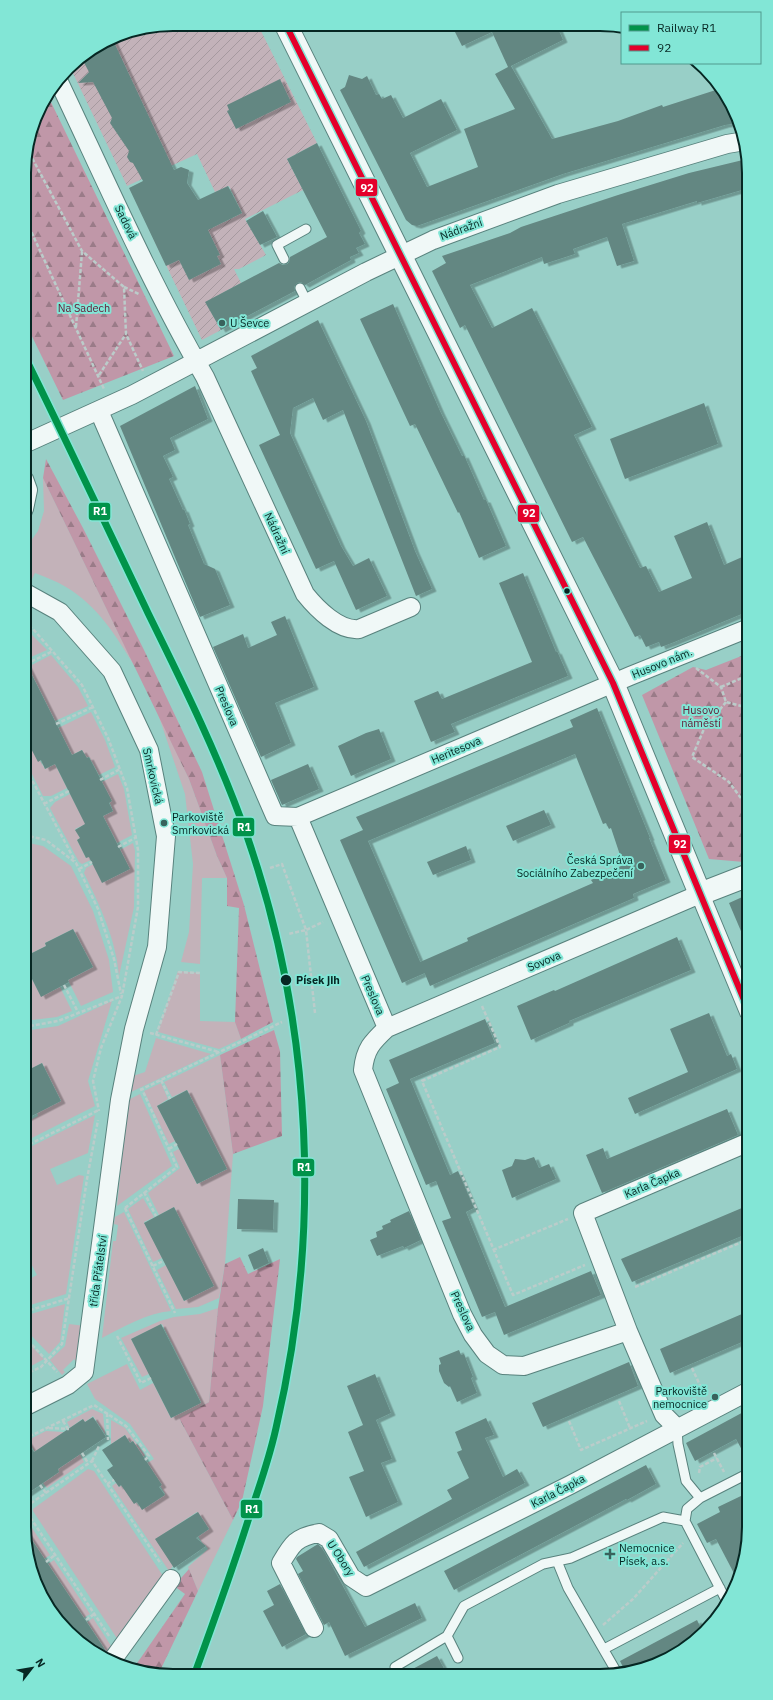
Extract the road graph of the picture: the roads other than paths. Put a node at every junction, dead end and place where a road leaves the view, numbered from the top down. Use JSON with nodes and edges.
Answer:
{"nodes":[{"id":1,"x":289,"y":31,"type":"edge"},
{"id":2,"x":61,"y":86,"type":"edge"},
{"id":3,"x":738,"y":142,"type":"edge"},
{"id":4,"x":306,"y":229,"type":"dead end"},
{"id":5,"x":400,"y":255,"type":"junction"},
{"id":6,"x":284,"y":259,"type":"dead end"},
{"id":7,"x":196,"y":361,"type":"junction"},
{"id":8,"x":99,"y":411,"type":"junction"},
{"id":9,"x":31,"y":441,"type":"edge"},
{"id":10,"x":31,"y":596,"type":"edge"},
{"id":11,"x":411,"y":607,"type":"dead end"},
{"id":12,"x":742,"y":631,"type":"edge"},
{"id":13,"x":613,"y":683,"type":"junction"},
{"id":14,"x":298,"y":817,"type":"junction"},
{"id":15,"x":742,"y":878,"type":"edge"},
{"id":16,"x":700,"y":894,"type":"junction"},
{"id":17,"x":742,"y":995,"type":"edge"},
{"id":18,"x":387,"y":1028,"type":"junction"},
{"id":19,"x":120,"y":1100,"type":"joint"},
{"id":20,"x":742,"y":1145,"type":"edge"},
{"id":21,"x":628,"y":1331,"type":"junction"},
{"id":22,"x":742,"y":1395,"type":"edge"},
{"id":23,"x":31,"y":1404,"type":"edge"},
{"id":24,"x":677,"y":1428,"type":"junction"},
{"id":25,"x":742,"y":1479,"type":"edge"},
{"id":26,"x":700,"y":1498,"type":"junction"},
{"id":27,"x":684,"y":1521,"type":"junction"},
{"id":28,"x":557,"y":1561,"type":"junction"},
{"id":29,"x":171,"y":1579,"type":"road end"},
{"id":30,"x":366,"y":1587,"type":"joint"},
{"id":31,"x":720,"y":1588,"type":"junction"},
{"id":32,"x":724,"y":1596,"type":"edge"},
{"id":33,"x":314,"y":1628,"type":"dead end"},
{"id":34,"x":447,"y":1636,"type":"junction"},
{"id":35,"x":604,"y":1649,"type":"junction"},
{"id":36,"x":116,"y":1657,"type":"edge"},
{"id":37,"x":458,"y":1658,"type":"dead end"},
{"id":38,"x":615,"y":1668,"type":"edge"},
{"id":39,"x":396,"y":1669,"type":"edge"}],
"edges":[{"from":1,"to":5,"type":"street"},
{"from":2,"to":7,"type":"street","name":"Sadová"},
{"from":3,"to":5,"type":"street","name":"Nádražní"},
{"from":4,"to":6,"type":"lane"},
{"from":5,"to":7,"type":"street","name":"Nádražní"},
{"from":5,"to":13,"type":"street"},
{"from":7,"to":8,"type":"street","name":"Nádražní"},
{"from":7,"to":11,"type":"street","name":"Nádražní"},
{"from":8,"to":9,"type":"street","name":"Nádražní"},
{"from":8,"to":14,"type":"street","name":"Preslova"},
{"from":10,"to":19,"type":"street","name":"Smrkovická"},
{"from":12,"to":13,"type":"street","name":"Husovo nám."},
{"from":13,"to":14,"type":"street","name":"Heritesova"},
{"from":13,"to":16,"type":"street"},
{"from":14,"to":18,"type":"street","name":"Preslova"},
{"from":15,"to":16,"type":"street"},
{"from":16,"to":17,"type":"street"},
{"from":16,"to":18,"type":"street","name":"Sovova"},
{"from":18,"to":21,"type":"street","name":"Preslova"},
{"from":19,"to":23,"type":"street","name":"třída Přátelství"},
{"from":20,"to":21,"type":"street","name":"Karla Čapka"},
{"from":21,"to":24,"type":"street"},
{"from":22,"to":24,"type":"street","name":"Karla Čapka"},
{"from":24,"to":26,"type":"lane"},
{"from":24,"to":30,"type":"street","name":"Karla Čapka"},
{"from":25,"to":26,"type":"lane"},
{"from":26,"to":27,"type":"lane"},
{"from":27,"to":28,"type":"lane"},
{"from":27,"to":31,"type":"lane"},
{"from":28,"to":34,"type":"lane"},
{"from":28,"to":35,"type":"lane"},
{"from":29,"to":36,"type":"street"},
{"from":30,"to":33,"type":"street","name":"U Obory"},
{"from":31,"to":32,"type":"lane"},
{"from":31,"to":35,"type":"lane"},
{"from":34,"to":37,"type":"lane"},
{"from":34,"to":39,"type":"lane"},
{"from":35,"to":38,"type":"lane"}]}
